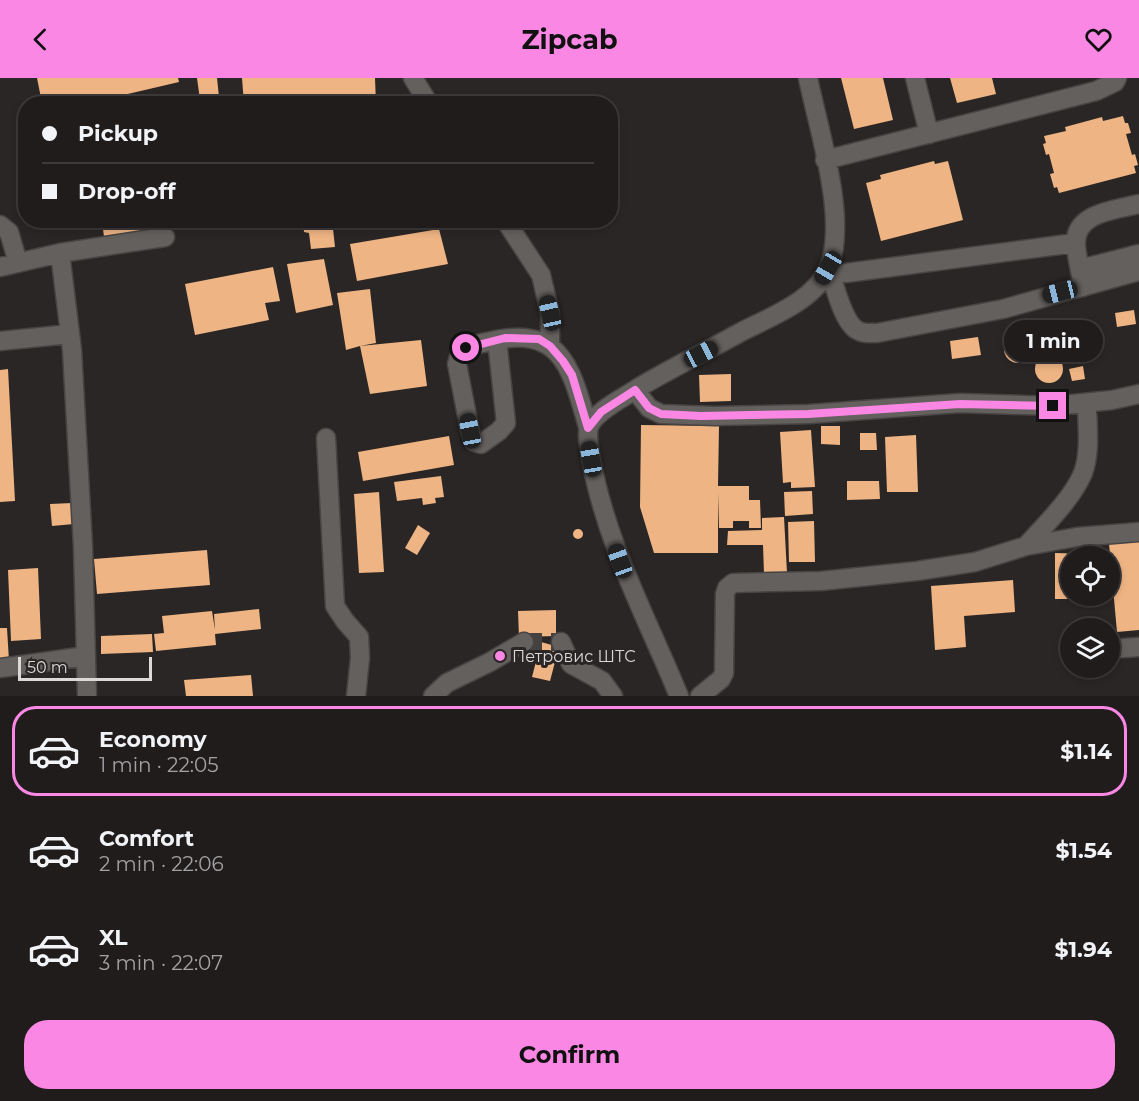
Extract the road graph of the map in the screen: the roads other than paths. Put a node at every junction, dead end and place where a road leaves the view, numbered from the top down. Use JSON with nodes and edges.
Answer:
{"nodes":[{"id":1,"x":413,"y":78,"type":"edge"},
{"id":2,"x":808,"y":78,"type":"edge"},
{"id":3,"x":915,"y":78,"type":"edge"},
{"id":4,"x":1117,"y":78,"type":"edge"},
{"id":5,"x":424,"y":96,"type":"edge"},
{"id":6,"x":929,"y":134,"type":"junction"},
{"id":7,"x":825,"y":160,"type":"junction"},
{"id":8,"x":1139,"y":204,"type":"edge"},
{"id":9,"x":0,"y":225,"type":"edge"},
{"id":10,"x":510,"y":228,"type":"edge"},
{"id":11,"x":165,"y":237,"type":"dead end"},
{"id":12,"x":1075,"y":243,"type":"junction"},
{"id":13,"x":60,"y":253,"type":"junction"},
{"id":14,"x":1139,"y":254,"type":"edge"},
{"id":15,"x":18,"y":263,"type":"junction"},
{"id":16,"x":0,"y":267,"type":"edge"},
{"id":17,"x":1080,"y":269,"type":"junction"},
{"id":18,"x":837,"y":271,"type":"junction"},
{"id":19,"x":1139,"y":271,"type":"edge"},
{"id":20,"x":1083,"y":287,"type":"junction"},
{"id":21,"x":70,"y":334,"type":"junction"},
{"id":22,"x":497,"y":340,"type":"junction"},
{"id":23,"x":0,"y":341,"type":"edge"},
{"id":24,"x":550,"y":346,"type":"junction"},
{"id":25,"x":635,"y":390,"type":"junction"},
{"id":26,"x":1139,"y":394,"type":"edge"},
{"id":27,"x":1087,"y":404,"type":"junction"},
{"id":28,"x":588,"y":428,"type":"junction"},
{"id":29,"x":326,"y":438,"type":"dead end"},
{"id":30,"x":1139,"y":532,"type":"edge"},
{"id":31,"x":1026,"y":546,"type":"junction"},
{"id":32,"x":524,"y":642,"type":"tunnel mouth"},
{"id":33,"x":561,"y":642,"type":"dead end"},
{"id":34,"x":1139,"y":647,"type":"edge"},
{"id":35,"x":1120,"y":648,"type":"edge"},
{"id":36,"x":86,"y":656,"type":"junction"},
{"id":37,"x":0,"y":668,"type":"edge"},
{"id":38,"x":80,"y":696,"type":"edge"},
{"id":39,"x":87,"y":696,"type":"edge"},
{"id":40,"x":356,"y":696,"type":"edge"},
{"id":41,"x":432,"y":696,"type":"edge"},
{"id":42,"x":613,"y":696,"type":"edge"},
{"id":43,"x":679,"y":696,"type":"edge"},
{"id":44,"x":699,"y":696,"type":"edge"}],
"edges":[{"from":1,"to":5,"type":"street"},
{"from":2,"to":7,"type":"street"},
{"from":3,"to":6,"type":"street"},
{"from":4,"to":6,"type":"street"},
{"from":6,"to":7,"type":"street"},
{"from":7,"to":18,"type":"street"},
{"from":8,"to":12,"type":"street"},
{"from":9,"to":15,"type":"street"},
{"from":10,"to":24,"type":"street"},
{"from":11,"to":13,"type":"street"},
{"from":12,"to":17,"type":"street"},
{"from":12,"to":18,"type":"street"},
{"from":13,"to":15,"type":"street"},
{"from":13,"to":21,"type":"street"},
{"from":14,"to":17,"type":"street"},
{"from":15,"to":16,"type":"street"},
{"from":17,"to":20,"type":"street"},
{"from":18,"to":20,"type":"street"},
{"from":18,"to":25,"type":"street"},
{"from":19,"to":20,"type":"street"},
{"from":21,"to":23,"type":"street"},
{"from":21,"to":36,"type":"street"},
{"from":22,"to":22,"type":"street"},
{"from":22,"to":24,"type":"street"},
{"from":24,"to":28,"type":"street"},
{"from":25,"to":27,"type":"street"},
{"from":25,"to":28,"type":"street"},
{"from":26,"to":27,"type":"street"},
{"from":27,"to":31,"type":"street"},
{"from":28,"to":43,"type":"street"},
{"from":29,"to":40,"type":"street"},
{"from":30,"to":31,"type":"street"},
{"from":31,"to":44,"type":"street"},
{"from":32,"to":41,"type":"street"},
{"from":33,"to":42,"type":"street"},
{"from":34,"to":35,"type":"street"},
{"from":36,"to":37,"type":"street"},
{"from":36,"to":39,"type":"street"},
{"from":38,"to":39,"type":"street"}]}
